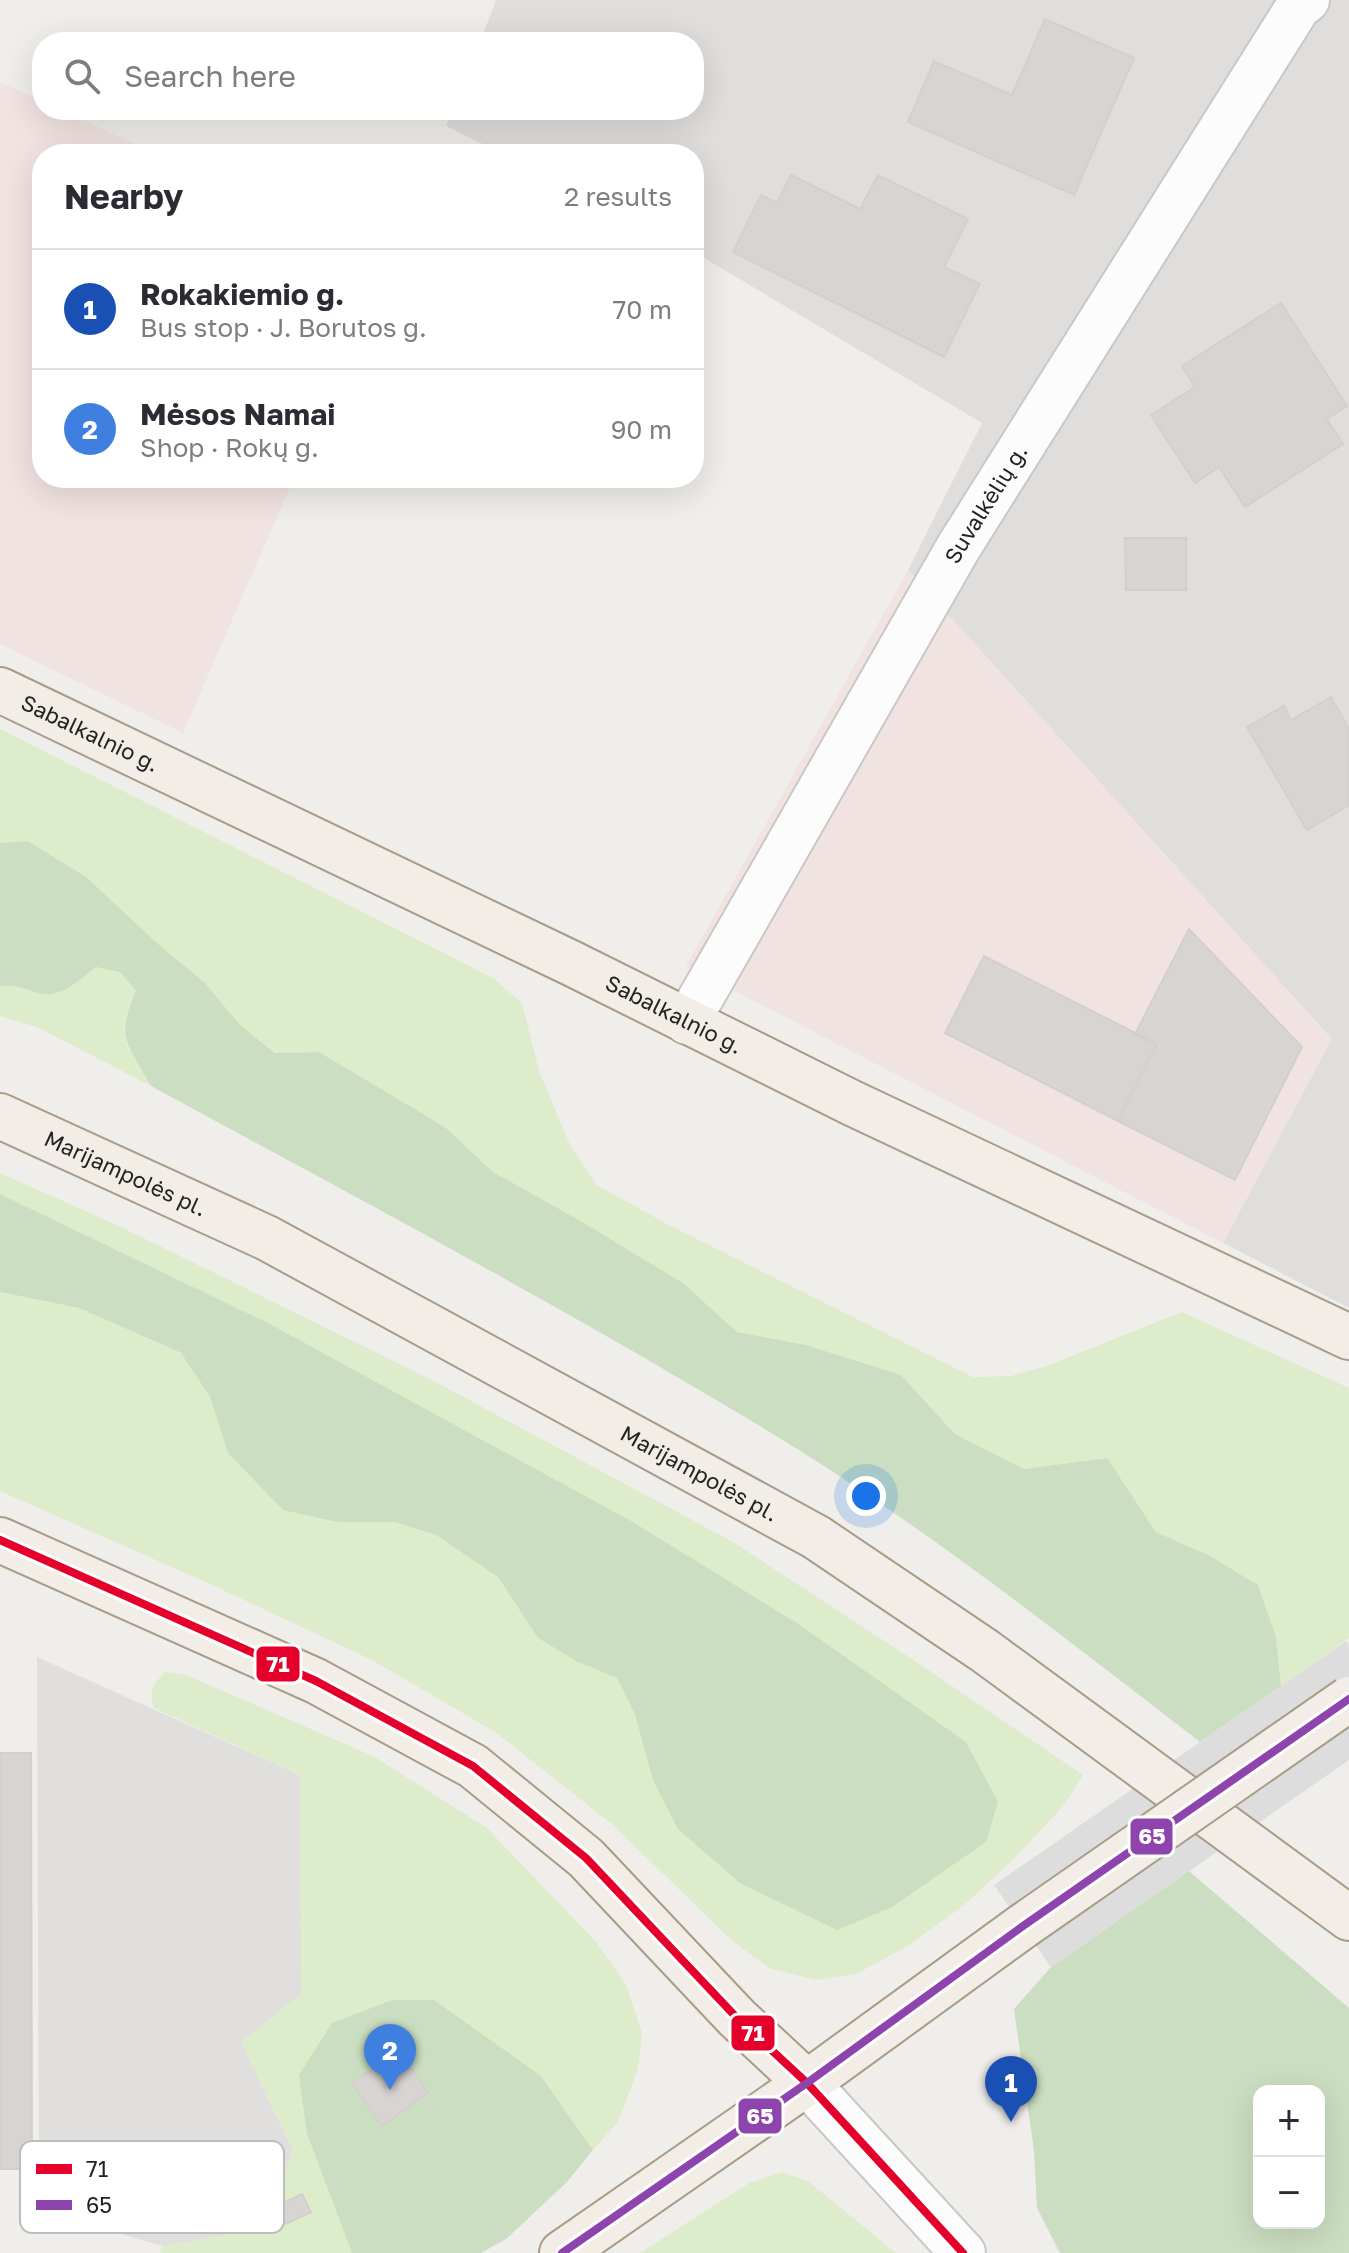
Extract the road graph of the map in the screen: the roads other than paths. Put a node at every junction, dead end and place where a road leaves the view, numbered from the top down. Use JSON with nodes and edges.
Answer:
{"nodes":[{"id":1,"x":1296,"y":2,"type":"edge"},
{"id":2,"x":0,"y":690,"type":"edge"},
{"id":3,"x":687,"y":1022,"type":"junction"},
{"id":4,"x":0,"y":1116,"type":"edge"},
{"id":5,"x":1349,"y":1337,"type":"edge"},
{"id":6,"x":0,"y":1540,"type":"edge"},
{"id":7,"x":1349,"y":1699,"type":"edge"},
{"id":8,"x":1349,"y":1918,"type":"edge"},
{"id":9,"x":807,"y":2083,"type":"junction"},
{"id":10,"x":562,"y":2253,"type":"edge"},
{"id":11,"x":963,"y":2253,"type":"edge"}],
"edges":[{"from":1,"to":3,"type":"street","name":"Suvalkėlių g."},
{"from":2,"to":3,"type":"main road","name":"Sabalkalnio g."},
{"from":3,"to":5,"type":"main road","name":"Sabalkalnio g."},
{"from":4,"to":8,"type":"main road","name":"Marijampolės pl."},
{"from":6,"to":9,"type":"main road"},
{"from":7,"to":9,"type":"main road","bridge":true},
{"from":9,"to":10,"type":"main road"},
{"from":9,"to":11,"type":"street"}]}
